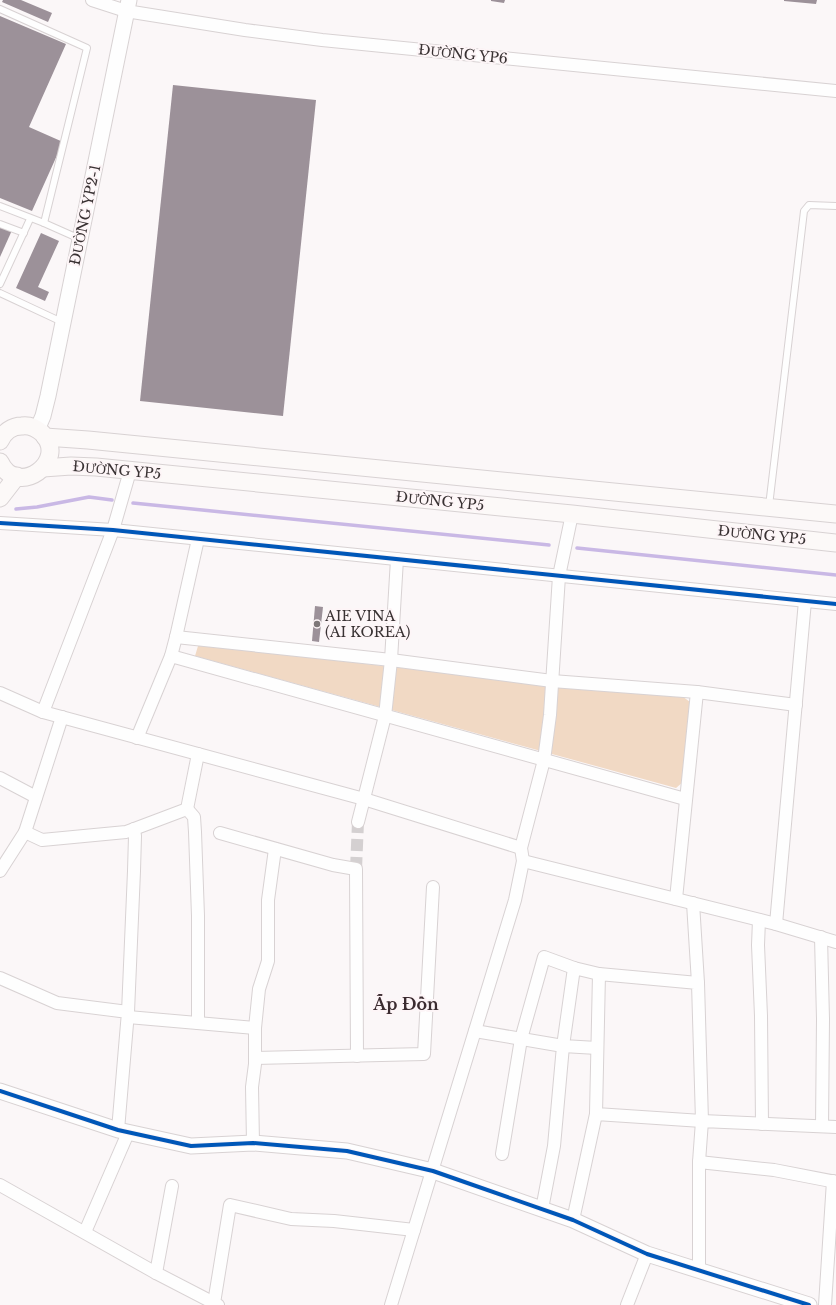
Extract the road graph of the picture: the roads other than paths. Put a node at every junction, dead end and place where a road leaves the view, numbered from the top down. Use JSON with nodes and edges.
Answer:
{"nodes":[{"id":1,"x":92,"y":0,"type":"edge"},
{"id":2,"x":127,"y":6,"type":"edge"},
{"id":3,"x":0,"y":9,"type":"edge"},
{"id":4,"x":836,"y":91,"type":"edge"},
{"id":5,"x":0,"y":206,"type":"edge"},
{"id":6,"x":836,"y":206,"type":"edge"},
{"id":7,"x":30,"y":219,"type":"junction"},
{"id":8,"x":44,"y":223,"type":"junction"},
{"id":9,"x":0,"y":224,"type":"edge"},
{"id":10,"x":24,"y":233,"type":"junction"},
{"id":11,"x":81,"y":240,"type":"junction"},
{"id":12,"x":0,"y":284,"type":"edge"},
{"id":13,"x":0,"y":293,"type":"edge"},
{"id":14,"x":63,"y":322,"type":"junction"},
{"id":15,"x":41,"y":433,"type":"junction"},
{"id":16,"x":0,"y":439,"type":"edge"},
{"id":17,"x":1,"y":464,"type":"edge"},
{"id":18,"x":43,"y":468,"type":"junction"},
{"id":19,"x":130,"y":471,"type":"junction"},
{"id":20,"x":17,"y":476,"type":"junction"},
{"id":21,"x":575,"y":488,"type":"junction"},
{"id":22,"x":0,"y":498,"type":"edge"},
{"id":23,"x":769,"y":507,"type":"junction"},
{"id":24,"x":572,"y":514,"type":"junction"},
{"id":25,"x":836,"y":514,"type":"edge"},
{"id":26,"x":0,"y":523,"type":"edge"},
{"id":27,"x":113,"y":530,"type":"junction"},
{"id":28,"x":198,"y":539,"type":"junction"},
{"id":29,"x":836,"y":543,"type":"edge"},
{"id":30,"x":397,"y":559,"type":"junction"},
{"id":31,"x":559,"y":576,"type":"junction"},
{"id":32,"x":805,"y":601,"type":"junction"},
{"id":33,"x":836,"y":604,"type":"edge"},
{"id":34,"x":176,"y":637,"type":"junction"},
{"id":35,"x":171,"y":656,"type":"junction"},
{"id":36,"x":391,"y":660,"type":"junction"},
{"id":37,"x":552,"y":681,"type":"junction"},
{"id":38,"x":697,"y":692,"type":"junction"},
{"id":39,"x":0,"y":693,"type":"edge"},
{"id":40,"x":796,"y":705,"type":"junction"},
{"id":41,"x":43,"y":712,"type":"junction"},
{"id":42,"x":385,"y":716,"type":"junction"},
{"id":43,"x":62,"y":717,"type":"junction"},
{"id":44,"x":137,"y":738,"type":"junction"},
{"id":45,"x":198,"y":754,"type":"junction"},
{"id":46,"x":544,"y":760,"type":"junction"},
{"id":47,"x":0,"y":778,"type":"edge"},
{"id":48,"x":36,"y":797,"type":"junction"},
{"id":49,"x":364,"y":799,"type":"junction"},
{"id":50,"x":685,"y":799,"type":"junction"},
{"id":51,"x":186,"y":809,"type":"junction"},
{"id":52,"x":358,"y":822,"type":"tunnel mouth"},
{"id":53,"x":134,"y":829,"type":"junction"},
{"id":54,"x":25,"y":832,"type":"junction"},
{"id":55,"x":220,"y":833,"type":"dead end"},
{"id":56,"x":521,"y":848,"type":"junction"},
{"id":57,"x":275,"y":849,"type":"junction"},
{"id":58,"x":523,"y":861,"type":"junction"},
{"id":59,"x":0,"y":871,"type":"edge"},
{"id":60,"x":433,"y":887,"type":"dead end"},
{"id":61,"x":676,"y":899,"type":"junction"},
{"id":62,"x":693,"y":903,"type":"junction"},
{"id":63,"x":759,"y":920,"type":"junction"},
{"id":64,"x":776,"y":924,"type":"junction"},
{"id":65,"x":821,"y":937,"type":"junction"},
{"id":66,"x":836,"y":942,"type":"edge"},
{"id":67,"x":574,"y":968,"type":"junction"},
{"id":68,"x":599,"y":974,"type":"junction"},
{"id":69,"x":0,"y":978,"type":"edge"},
{"id":70,"x":698,"y":983,"type":"junction"},
{"id":71,"x":128,"y":1015,"type":"junction"},
{"id":72,"x":198,"y":1023,"type":"junction"},
{"id":73,"x":255,"y":1028,"type":"junction"},
{"id":74,"x":475,"y":1031,"type":"junction"},
{"id":75,"x":521,"y":1039,"type":"junction"},
{"id":76,"x":563,"y":1046,"type":"junction"},
{"id":77,"x":597,"y":1048,"type":"junction"},
{"id":78,"x":357,"y":1056,"type":"junction"},
{"id":79,"x":255,"y":1058,"type":"junction"},
{"id":80,"x":0,"y":1090,"type":"edge"},
{"id":81,"x":596,"y":1114,"type":"junction"},
{"id":82,"x":702,"y":1121,"type":"junction"},
{"id":83,"x":762,"y":1124,"type":"junction"},
{"id":84,"x":822,"y":1126,"type":"junction"},
{"id":85,"x":836,"y":1127,"type":"edge"},
{"id":86,"x":123,"y":1131,"type":"junction"},
{"id":87,"x":253,"y":1143,"type":"junction"},
{"id":88,"x":502,"y":1154,"type":"dead end"},
{"id":89,"x":699,"y":1162,"type":"junction"},
{"id":90,"x":433,"y":1171,"type":"junction"},
{"id":91,"x":834,"y":1182,"type":"edge"},
{"id":92,"x":0,"y":1185,"type":"edge"},
{"id":93,"x":172,"y":1186,"type":"dead end"},
{"id":94,"x":542,"y":1209,"type":"junction"},
{"id":95,"x":573,"y":1220,"type":"junction"},
{"id":96,"x":414,"y":1230,"type":"junction"},
{"id":97,"x":85,"y":1232,"type":"junction"},
{"id":98,"x":647,"y":1254,"type":"junction"},
{"id":99,"x":699,"y":1270,"type":"junction"},
{"id":100,"x":156,"y":1273,"type":"junction"},
{"id":101,"x":216,"y":1304,"type":"edge"},
{"id":102,"x":391,"y":1305,"type":"edge"},
{"id":103,"x":627,"y":1305,"type":"edge"},
{"id":104,"x":809,"y":1305,"type":"edge"},
{"id":105,"x":825,"y":1305,"type":"edge"}],
"edges":[{"from":1,"to":2,"type":"street","name":"ĐƯỜNG YP6"},
{"from":2,"to":4,"type":"street","name":"ĐƯỜNG YP6"},
{"from":2,"to":11,"type":"street","name":"ĐƯỜNG YP2-1"},
{"from":3,"to":8,"type":"lane"},
{"from":5,"to":7,"type":"lane"},
{"from":6,"to":23,"type":"lane"},
{"from":7,"to":8,"type":"lane"},
{"from":7,"to":10,"type":"lane"},
{"from":8,"to":11,"type":"lane"},
{"from":9,"to":10,"type":"lane"},
{"from":10,"to":12,"type":"lane"},
{"from":11,"to":14,"type":"street","name":"ĐƯỜNG YP2-1"},
{"from":13,"to":14,"type":"lane"},
{"from":14,"to":15,"type":"street","name":"ĐƯỜNG YP2-1"},
{"from":15,"to":16,"type":"main road","name":"ĐƯỜNG YP5"},
{"from":15,"to":18,"type":"main road"},
{"from":15,"to":21,"type":"main road","name":"ĐƯỜNG YP5"},
{"from":17,"to":20,"type":"main road"},
{"from":18,"to":19,"type":"main road","name":"ĐƯỜNG YP5"},
{"from":18,"to":20,"type":"main road"},
{"from":19,"to":24,"type":"main road","name":"ĐƯỜNG YP5"},
{"from":19,"to":27,"type":"street"},
{"from":20,"to":22,"type":"main road"},
{"from":21,"to":23,"type":"main road","name":"ĐƯỜNG YP5"},
{"from":21,"to":24,"type":"main road"},
{"from":23,"to":25,"type":"main road","name":"ĐƯỜNG YP5"},
{"from":24,"to":29,"type":"main road","name":"ĐƯỜNG YP5"},
{"from":24,"to":31,"type":"street"},
{"from":26,"to":27,"type":"street"},
{"from":27,"to":28,"type":"street"},
{"from":27,"to":41,"type":"street"},
{"from":28,"to":30,"type":"street"},
{"from":28,"to":34,"type":"street"},
{"from":30,"to":31,"type":"street"},
{"from":30,"to":36,"type":"street"},
{"from":31,"to":32,"type":"street"},
{"from":31,"to":37,"type":"street"},
{"from":32,"to":33,"type":"street"},
{"from":32,"to":40,"type":"street"},
{"from":34,"to":35,"type":"street"},
{"from":34,"to":36,"type":"street"},
{"from":35,"to":42,"type":"street"},
{"from":35,"to":44,"type":"street"},
{"from":36,"to":37,"type":"street"},
{"from":36,"to":42,"type":"street"},
{"from":37,"to":38,"type":"street"},
{"from":37,"to":46,"type":"street"},
{"from":38,"to":40,"type":"street"},
{"from":38,"to":50,"type":"street"},
{"from":39,"to":41,"type":"street"},
{"from":40,"to":64,"type":"street"},
{"from":41,"to":43,"type":"street"},
{"from":42,"to":46,"type":"street"},
{"from":42,"to":49,"type":"street"},
{"from":43,"to":44,"type":"street"},
{"from":43,"to":48,"type":"street"},
{"from":44,"to":45,"type":"street"},
{"from":45,"to":49,"type":"street"},
{"from":45,"to":51,"type":"street"},
{"from":46,"to":50,"type":"street"},
{"from":46,"to":56,"type":"street"},
{"from":47,"to":48,"type":"street"},
{"from":48,"to":54,"type":"street"},
{"from":49,"to":52,"type":"street"},
{"from":49,"to":56,"type":"street"},
{"from":50,"to":61,"type":"street"},
{"from":51,"to":53,"type":"street"},
{"from":51,"to":72,"type":"street"},
{"from":53,"to":54,"type":"street"},
{"from":53,"to":71,"type":"street"},
{"from":54,"to":59,"type":"street"},
{"from":55,"to":57,"type":"street"},
{"from":56,"to":58,"type":"street"},
{"from":57,"to":73,"type":"street"},
{"from":57,"to":78,"type":"street"},
{"from":58,"to":61,"type":"street"},
{"from":58,"to":74,"type":"street"},
{"from":60,"to":78,"type":"street"},
{"from":61,"to":62,"type":"street"},
{"from":62,"to":63,"type":"street"},
{"from":62,"to":70,"type":"street"},
{"from":63,"to":64,"type":"street"},
{"from":63,"to":83,"type":"street"},
{"from":64,"to":65,"type":"street"},
{"from":65,"to":66,"type":"street"},
{"from":65,"to":84,"type":"street"},
{"from":67,"to":68,"type":"street"},
{"from":67,"to":75,"type":"street"},
{"from":67,"to":76,"type":"street"},
{"from":68,"to":70,"type":"street"},
{"from":68,"to":77,"type":"street"},
{"from":69,"to":71,"type":"street"},
{"from":70,"to":82,"type":"street"},
{"from":71,"to":72,"type":"street"},
{"from":71,"to":86,"type":"street"},
{"from":72,"to":73,"type":"street"},
{"from":73,"to":79,"type":"street"},
{"from":74,"to":75,"type":"street"},
{"from":74,"to":90,"type":"street"},
{"from":75,"to":76,"type":"street"},
{"from":75,"to":88,"type":"street"},
{"from":76,"to":77,"type":"street"},
{"from":76,"to":94,"type":"street"},
{"from":77,"to":81,"type":"street"},
{"from":78,"to":79,"type":"street"},
{"from":79,"to":87,"type":"street"},
{"from":80,"to":86,"type":"street"},
{"from":81,"to":82,"type":"street"},
{"from":81,"to":95,"type":"street"},
{"from":82,"to":83,"type":"street"},
{"from":82,"to":89,"type":"street"},
{"from":83,"to":84,"type":"street"},
{"from":84,"to":85,"type":"street"},
{"from":86,"to":87,"type":"street"},
{"from":86,"to":97,"type":"street"},
{"from":87,"to":90,"type":"street"},
{"from":89,"to":91,"type":"street"},
{"from":89,"to":99,"type":"street"},
{"from":90,"to":94,"type":"street"},
{"from":90,"to":96,"type":"street"},
{"from":91,"to":105,"type":"street"},
{"from":92,"to":97,"type":"street"},
{"from":93,"to":100,"type":"street"},
{"from":94,"to":95,"type":"street"},
{"from":95,"to":98,"type":"street"},
{"from":96,"to":101,"type":"street"},
{"from":96,"to":102,"type":"street"},
{"from":97,"to":100,"type":"street"},
{"from":98,"to":99,"type":"street"},
{"from":98,"to":103,"type":"street"},
{"from":99,"to":104,"type":"street"},
{"from":100,"to":101,"type":"street"}]}
